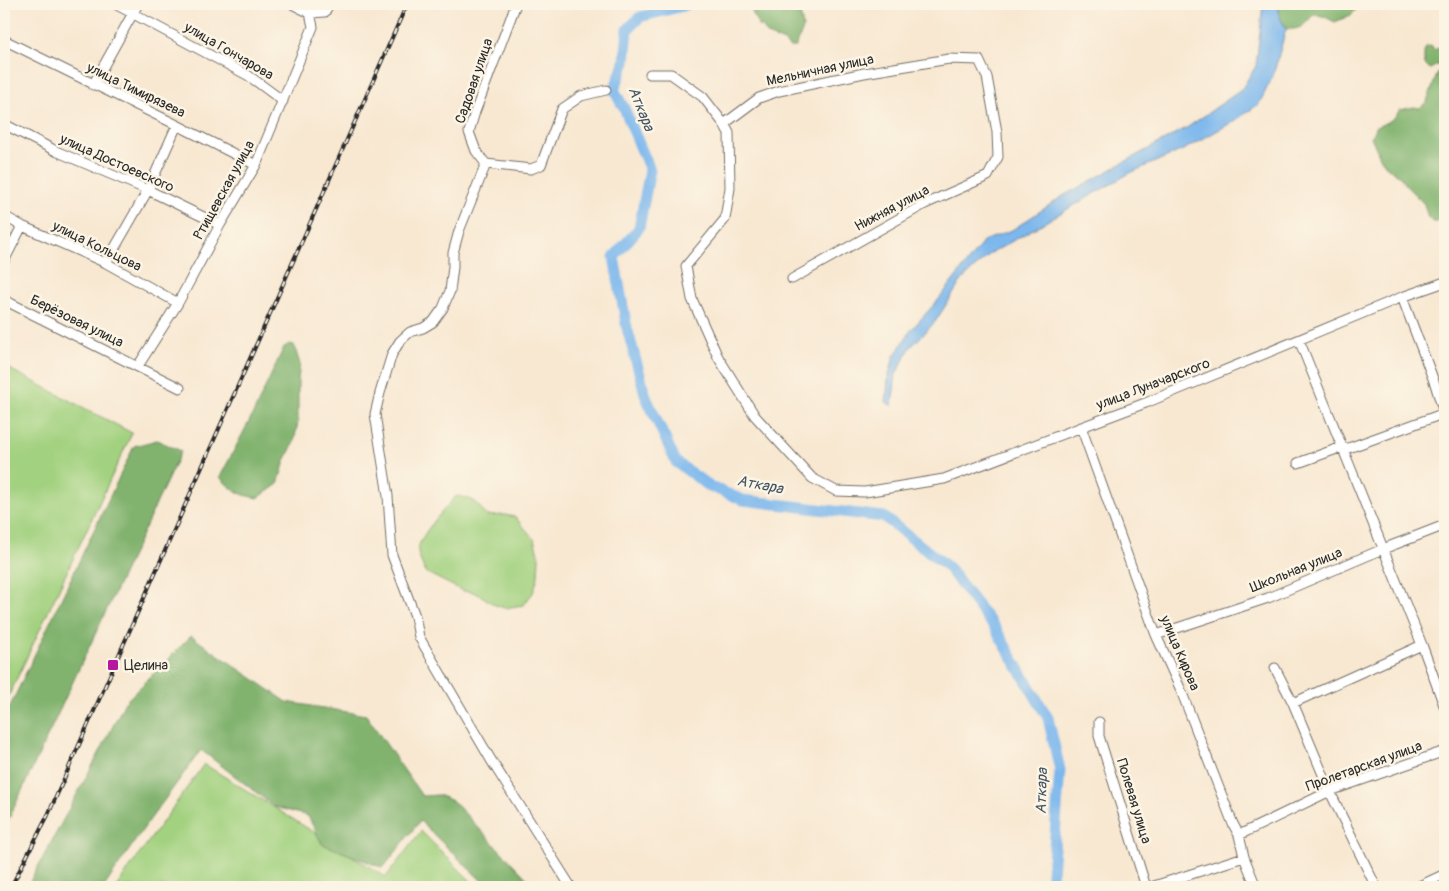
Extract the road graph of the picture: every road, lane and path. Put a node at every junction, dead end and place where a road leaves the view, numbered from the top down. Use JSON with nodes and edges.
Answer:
{"nodes":[{"id":1,"x":115,"y":4,"type":"edge"},
{"id":2,"x":138,"y":4,"type":"edge"},
{"id":3,"x":292,"y":4,"type":"edge"},
{"id":4,"x":329,"y":4,"type":"edge"},
{"id":5,"x":516,"y":4,"type":"edge"},
{"id":6,"x":133,"y":12,"type":"junction"},
{"id":7,"x":310,"y":13,"type":"junction"},
{"id":8,"x":4,"y":40,"type":"edge"},
{"id":9,"x":650,"y":74,"type":"dead end"},
{"id":10,"x":93,"y":85,"type":"junction"},
{"id":11,"x":606,"y":90,"type":"dead end"},
{"id":12,"x":284,"y":101,"type":"junction"},
{"id":13,"x":4,"y":124,"type":"edge"},
{"id":14,"x":177,"y":124,"type":"junction"},
{"id":15,"x":724,"y":124,"type":"junction"},
{"id":16,"x":998,"y":156,"type":"joint"},
{"id":17,"x":486,"y":164,"type":"junction"},
{"id":18,"x":256,"y":165,"type":"junction"},
{"id":19,"x":148,"y":190,"type":"junction"},
{"id":20,"x":4,"y":216,"type":"edge"},
{"id":21,"x":220,"y":225,"type":"junction"},
{"id":22,"x":22,"y":226,"type":"junction"},
{"id":23,"x":4,"y":261,"type":"edge"},
{"id":24,"x":106,"y":263,"type":"junction"},
{"id":25,"x":792,"y":279,"type":"dead end"},
{"id":26,"x":1445,"y":282,"type":"edge"},
{"id":27,"x":1402,"y":297,"type":"junction"},
{"id":28,"x":4,"y":300,"type":"edge"},
{"id":29,"x":178,"y":303,"type":"junction"},
{"id":30,"x":1299,"y":340,"type":"junction"},
{"id":31,"x":138,"y":366,"type":"junction"},
{"id":32,"x":180,"y":388,"type":"dead end"},
{"id":33,"x":1445,"y":413,"type":"edge"},
{"id":34,"x":1081,"y":427,"type":"junction"},
{"id":35,"x":1343,"y":448,"type":"junction"},
{"id":36,"x":1298,"y":463,"type":"dead end"},
{"id":37,"x":1445,"y":525,"type":"edge"},
{"id":38,"x":1383,"y":549,"type":"junction"},
{"id":39,"x":1156,"y":635,"type":"junction"},
{"id":40,"x":1422,"y":645,"type":"junction"},
{"id":41,"x":1276,"y":668,"type":"dead end"},
{"id":42,"x":1293,"y":703,"type":"junction"},
{"id":43,"x":1445,"y":708,"type":"edge"},
{"id":44,"x":1099,"y":722,"type":"dead end"},
{"id":45,"x":1445,"y":751,"type":"edge"},
{"id":46,"x":1330,"y":791,"type":"junction"},
{"id":47,"x":1239,"y":835,"type":"junction"},
{"id":48,"x":1244,"y":857,"type":"junction"},
{"id":49,"x":1445,"y":874,"type":"edge"},
{"id":50,"x":571,"y":887,"type":"edge"},
{"id":51,"x":1146,"y":887,"type":"edge"},
{"id":52,"x":1150,"y":887,"type":"edge"},
{"id":53,"x":1256,"y":887,"type":"edge"},
{"id":54,"x":1376,"y":887,"type":"edge"},
{"id":55,"x":1416,"y":887,"type":"edge"}],
"edges":[{"from":1,"to":6,"type":"street","name":"улица Гончарова"},
{"from":2,"to":6,"type":"street"},
{"from":3,"to":7,"type":"street"},
{"from":4,"to":7,"type":"street"},
{"from":5,"to":17,"type":"street","name":"Садовая улица"},
{"from":6,"to":10,"type":"street"},
{"from":6,"to":12,"type":"street","name":"улица Гончарова"},
{"from":7,"to":12,"type":"street","name":"Ртищевская улица"},
{"from":8,"to":10,"type":"street","name":"улица Тимирязева"},
{"from":9,"to":15,"type":"street"},
{"from":10,"to":14,"type":"street","name":"улица Тимирязева"},
{"from":11,"to":17,"type":"street"},
{"from":12,"to":18,"type":"street","name":"Ртищевская улица"},
{"from":13,"to":19,"type":"street","name":"улица Достоевского"},
{"from":14,"to":18,"type":"street","name":"улица Тимирязева"},
{"from":14,"to":19,"type":"street"},
{"from":15,"to":16,"type":"street","name":"Мельничная улица"},
{"from":15,"to":34,"type":"street","name":"улица Луначарского"},
{"from":16,"to":25,"type":"street","name":"Нижняя улица"},
{"from":17,"to":50,"type":"street"},
{"from":18,"to":21,"type":"street","name":"Ртищевская улица"},
{"from":19,"to":21,"type":"street","name":"улица Достоевского"},
{"from":19,"to":24,"type":"street"},
{"from":20,"to":22,"type":"street","name":"улица Кольцова"},
{"from":21,"to":29,"type":"street","name":"Ртищевская улица"},
{"from":22,"to":23,"type":"street"},
{"from":22,"to":24,"type":"street","name":"улица Кольцова"},
{"from":24,"to":29,"type":"street","name":"улица Кольцова"},
{"from":26,"to":27,"type":"street","name":"улица Луначарского"},
{"from":27,"to":30,"type":"street","name":"улица Луначарского"},
{"from":27,"to":33,"type":"street"},
{"from":28,"to":31,"type":"street","name":"Берёзовая улица"},
{"from":29,"to":31,"type":"street","name":"Ртищевская улица"},
{"from":30,"to":34,"type":"street","name":"улица Луначарского"},
{"from":30,"to":35,"type":"street"},
{"from":31,"to":32,"type":"street","name":"Берёзовая улица"},
{"from":33,"to":35,"type":"street"},
{"from":34,"to":39,"type":"street","name":"улица Кирова"},
{"from":35,"to":36,"type":"street"},
{"from":35,"to":38,"type":"street"},
{"from":37,"to":38,"type":"street","name":"Школьная улица"},
{"from":38,"to":39,"type":"street","name":"Школьная улица"},
{"from":38,"to":40,"type":"street"},
{"from":39,"to":47,"type":"street","name":"улица Кирова"},
{"from":40,"to":42,"type":"street"},
{"from":40,"to":43,"type":"street"},
{"from":41,"to":42,"type":"street"},
{"from":42,"to":46,"type":"street"},
{"from":44,"to":51,"type":"street","name":"Полевая улица"},
{"from":45,"to":46,"type":"street","name":"Пролетарская улица"},
{"from":46,"to":47,"type":"street","name":"Пролетарская улица"},
{"from":46,"to":54,"type":"street"},
{"from":47,"to":48,"type":"street","name":"улица Кирова"},
{"from":48,"to":52,"type":"street"},
{"from":48,"to":53,"type":"street","name":"улица Кирова"},
{"from":49,"to":55,"type":"street"}]}
